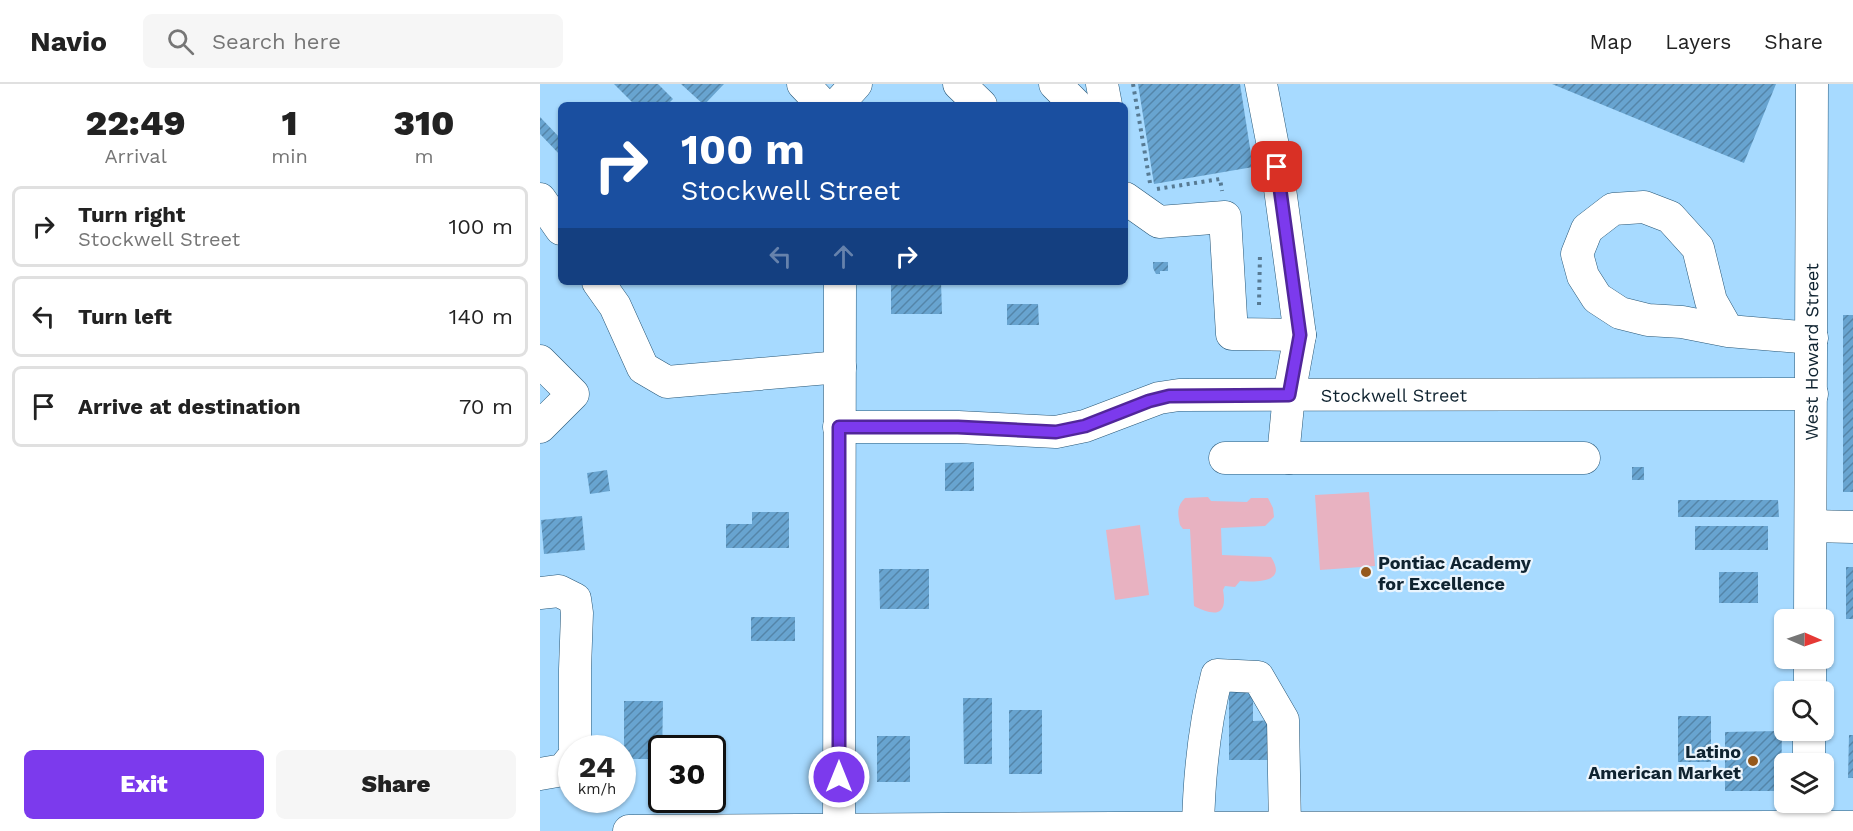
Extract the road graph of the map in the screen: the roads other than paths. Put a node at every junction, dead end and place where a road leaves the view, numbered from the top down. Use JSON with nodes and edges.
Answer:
{"nodes":[{"id":1,"x":803,"y":84,"type":"edge"},
{"id":2,"x":856,"y":84,"type":"edge"},
{"id":3,"x":959,"y":84,"type":"edge"},
{"id":4,"x":1055,"y":84,"type":"edge"},
{"id":5,"x":1102,"y":84,"type":"edge"},
{"id":6,"x":1261,"y":84,"type":"edge"},
{"id":7,"x":1812,"y":84,"type":"edge"},
{"id":8,"x":820,"y":102,"type":"edge"},
{"id":9,"x":840,"y":102,"type":"edge"},
{"id":10,"x":978,"y":102,"type":"edge"},
{"id":11,"x":1073,"y":102,"type":"edge"},
{"id":12,"x":1105,"y":102,"type":"edge"},
{"id":13,"x":540,"y":199,"type":"edge"},
{"id":14,"x":1128,"y":200,"type":"edge"},
{"id":15,"x":558,"y":224,"type":"edge"},
{"id":16,"x":600,"y":285,"type":"edge"},
{"id":17,"x":840,"y":285,"type":"edge"},
{"id":18,"x":1728,"y":331,"type":"junction"},
{"id":19,"x":1300,"y":335,"type":"junction"},
{"id":20,"x":1812,"y":338,"type":"junction"},
{"id":21,"x":540,"y":361,"type":"edge"},
{"id":22,"x":840,"y":367,"type":"junction"},
{"id":23,"x":1812,"y":394,"type":"junction"},
{"id":24,"x":1289,"y":395,"type":"junction"},
{"id":25,"x":540,"y":427,"type":"edge"},
{"id":26,"x":839,"y":427,"type":"junction"},
{"id":27,"x":1225,"y":458,"type":"dead end"},
{"id":28,"x":1289,"y":458,"type":"junction"},
{"id":29,"x":1584,"y":458,"type":"dead end"},
{"id":30,"x":1811,"y":526,"type":"junction"},
{"id":31,"x":1853,"y":527,"type":"edge"},
{"id":32,"x":540,"y":593,"type":"edge"},
{"id":33,"x":1810,"y":609,"type":"edge"},
{"id":34,"x":576,"y":735,"type":"edge"},
{"id":35,"x":558,"y":771,"type":"edge"},
{"id":36,"x":540,"y":774,"type":"edge"},
{"id":37,"x":1801,"y":820,"type":"edge"},
{"id":38,"x":1853,"y":827,"type":"edge"},
{"id":39,"x":1198,"y":828,"type":"junction"},
{"id":40,"x":1286,"y":828,"type":"junction"},
{"id":41,"x":839,"y":829,"type":"junction"},
{"id":42,"x":1114,"y":829,"type":"edge"},
{"id":43,"x":791,"y":830,"type":"edge"},
{"id":44,"x":629,"y":831,"type":"edge"}],
"edges":[{"from":1,"to":8,"type":"street"},
{"from":2,"to":9,"type":"street"},
{"from":3,"to":10,"type":"street"},
{"from":4,"to":11,"type":"street"},
{"from":5,"to":12,"type":"street"},
{"from":6,"to":19,"type":"street"},
{"from":7,"to":20,"type":"street","name":"West Howard Street"},
{"from":13,"to":15,"type":"street"},
{"from":14,"to":19,"type":"street"},
{"from":16,"to":22,"type":"street"},
{"from":17,"to":22,"type":"street"},
{"from":18,"to":18,"type":"street"},
{"from":18,"to":20,"type":"street"},
{"from":19,"to":24,"type":"street"},
{"from":20,"to":23,"type":"street","name":"West Howard Street"},
{"from":21,"to":25,"type":"street"},
{"from":22,"to":26,"type":"street"},
{"from":23,"to":24,"type":"street","name":"Stockwell Street"},
{"from":23,"to":30,"type":"street","name":"West Howard Street"},
{"from":24,"to":26,"type":"street","name":"Stockwell Street"},
{"from":24,"to":28,"type":"street"},
{"from":26,"to":41,"type":"street"},
{"from":27,"to":28,"type":"street"},
{"from":28,"to":29,"type":"street"},
{"from":30,"to":31,"type":"street"},
{"from":30,"to":33,"type":"street","name":"West Howard Street"},
{"from":32,"to":34,"type":"street"},
{"from":35,"to":36,"type":"street"},
{"from":37,"to":38,"type":"street"},
{"from":37,"to":40,"type":"street"},
{"from":39,"to":40,"type":"street"},
{"from":39,"to":40,"type":"street"},
{"from":39,"to":42,"type":"street"},
{"from":41,"to":42,"type":"street"},
{"from":41,"to":43,"type":"street"},
{"from":43,"to":44,"type":"street"}]}
